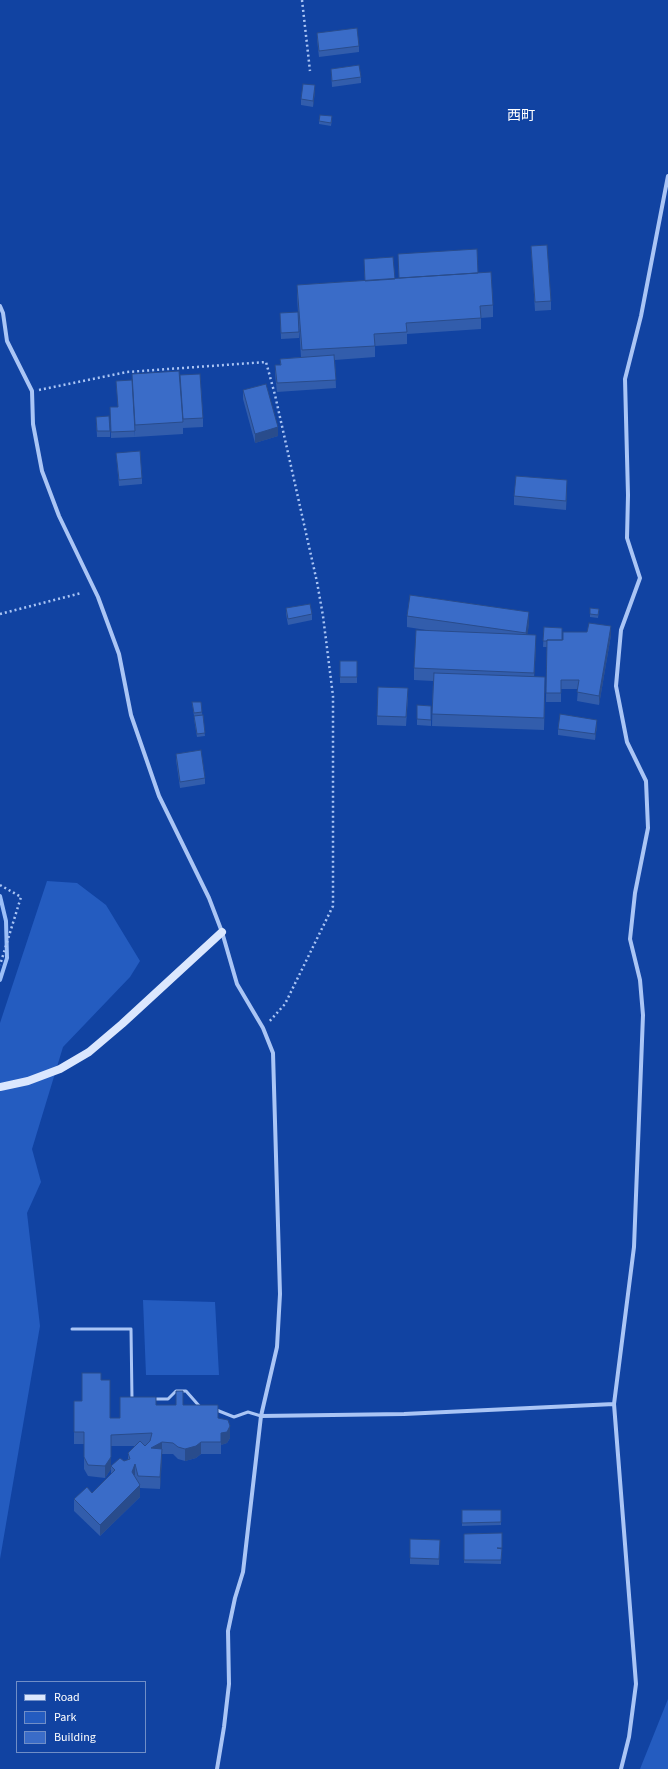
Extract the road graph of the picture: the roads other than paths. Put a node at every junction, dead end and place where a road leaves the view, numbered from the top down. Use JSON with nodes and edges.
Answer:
{"nodes":[{"id":1,"x":668,"y":176,"type":"edge"},
{"id":2,"x":0,"y":306,"type":"edge"},
{"id":3,"x":222,"y":932,"type":"junction"},
{"id":4,"x":0,"y":1087,"type":"edge"},
{"id":5,"x":72,"y":1329,"type":"dead end"},
{"id":6,"x":139,"y":1398,"type":"edge"},
{"id":7,"x":146,"y":1398,"type":"edge"},
{"id":8,"x":614,"y":1404,"type":"junction"},
{"id":9,"x":261,"y":1416,"type":"junction"},
{"id":10,"x":217,"y":1769,"type":"edge"},
{"id":11,"x":622,"y":1769,"type":"edge"}],
"edges":[{"from":1,"to":8,"type":"street"},
{"from":2,"to":3,"type":"street"},
{"from":3,"to":4,"type":"street"},
{"from":3,"to":9,"type":"street"},
{"from":5,"to":6,"type":"lane"},
{"from":7,"to":9,"type":"lane"},
{"from":8,"to":9,"type":"street"},
{"from":8,"to":11,"type":"street"},
{"from":9,"to":10,"type":"street"}]}
